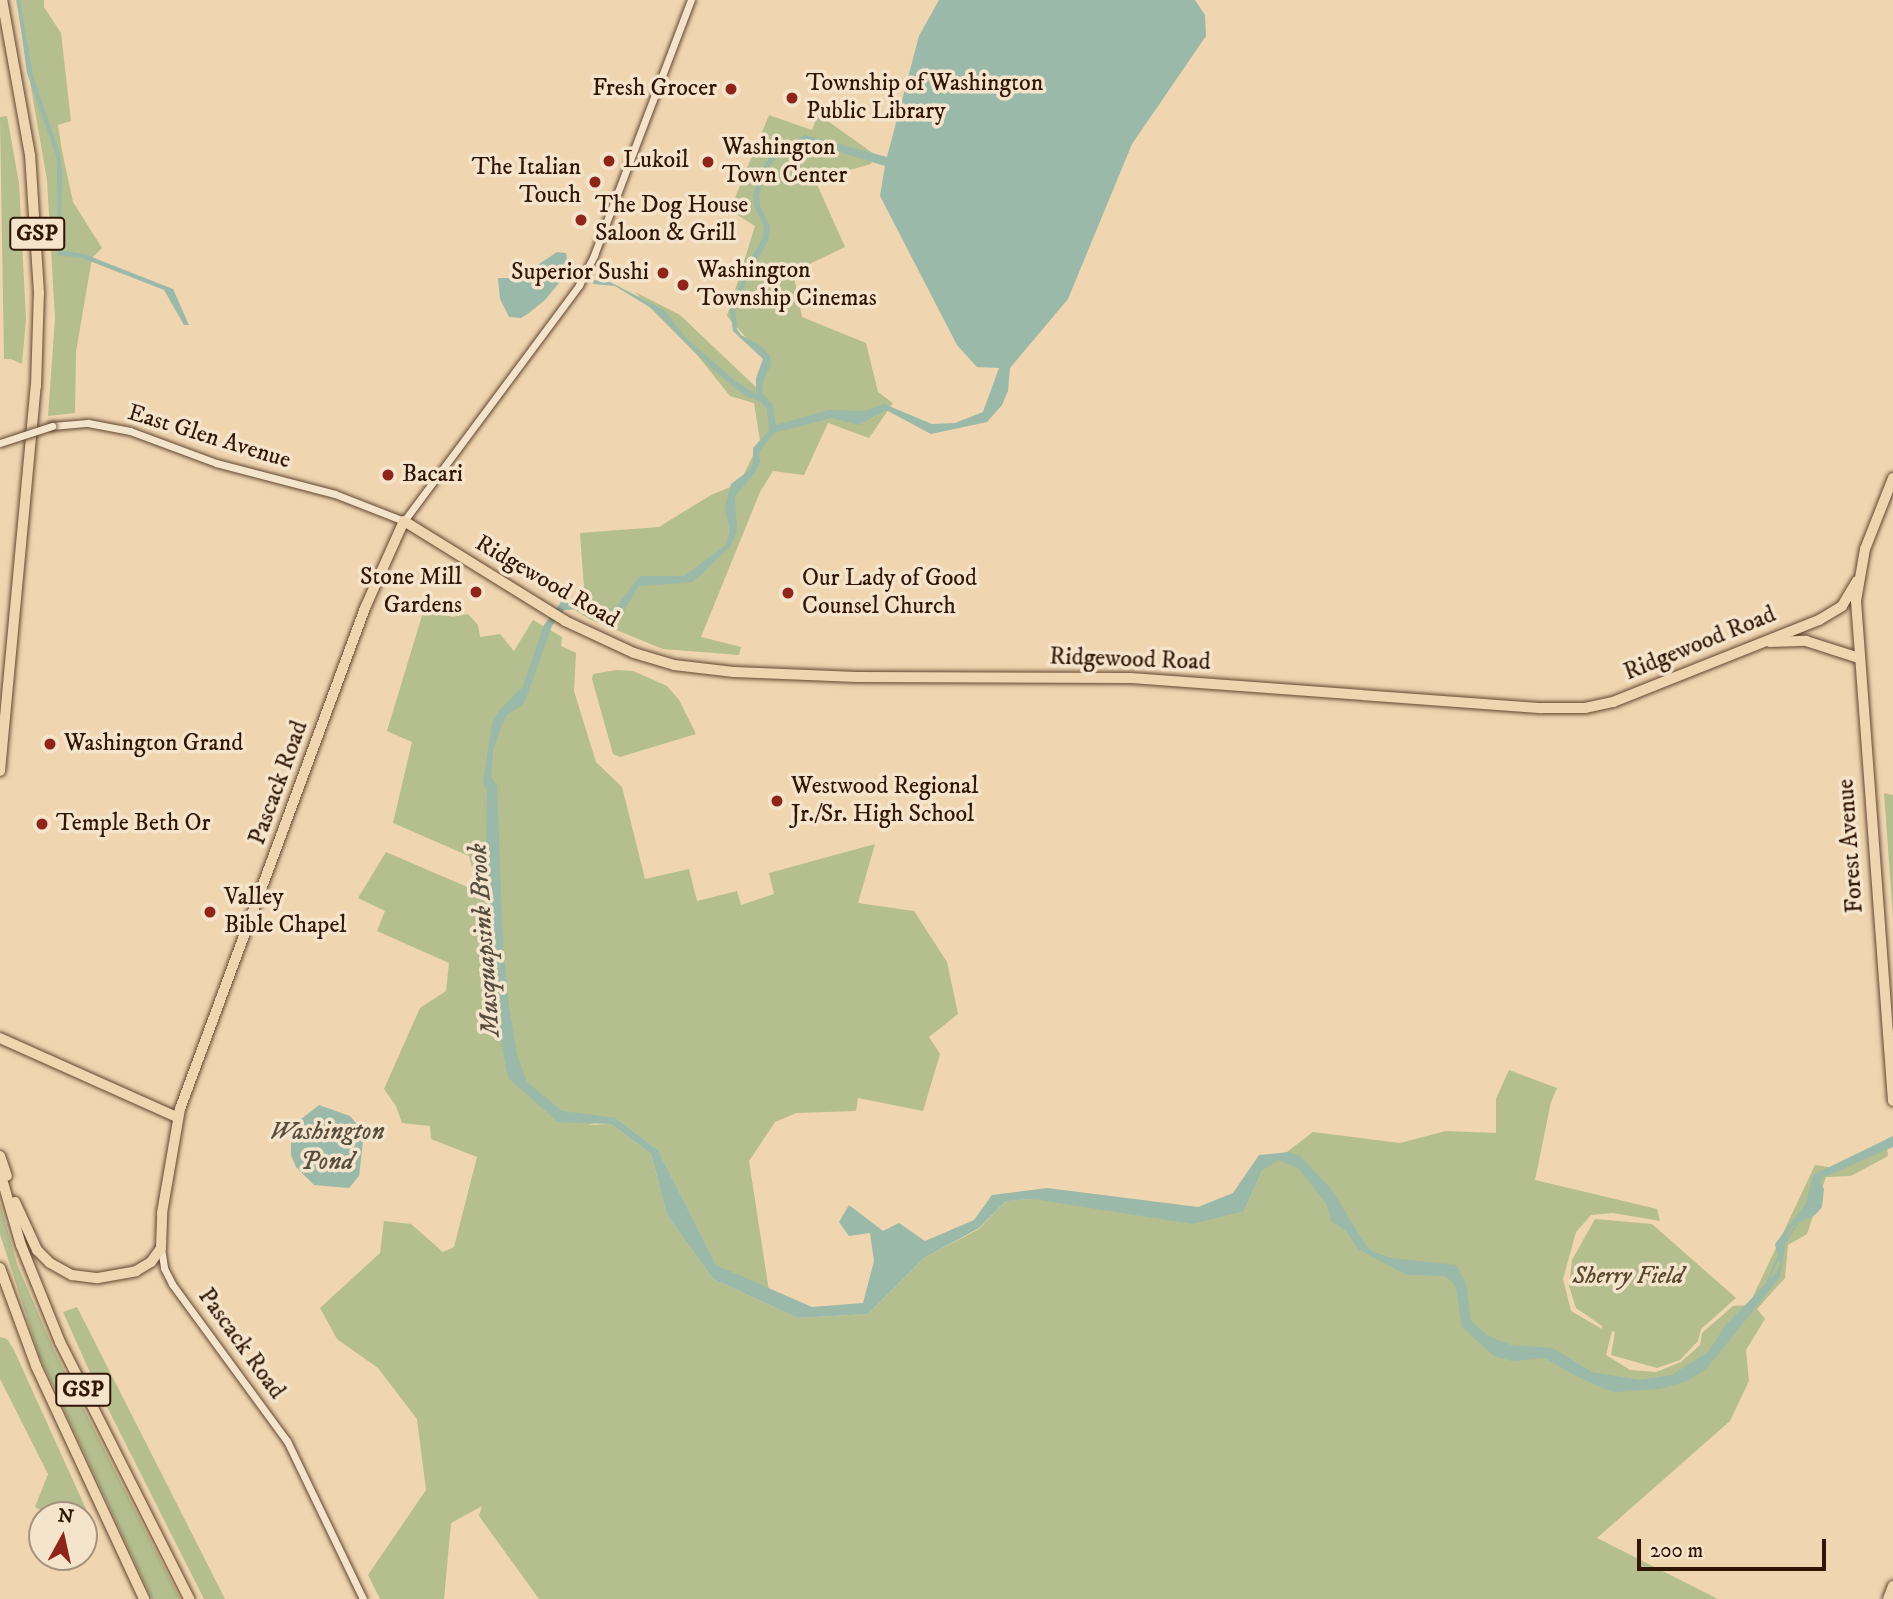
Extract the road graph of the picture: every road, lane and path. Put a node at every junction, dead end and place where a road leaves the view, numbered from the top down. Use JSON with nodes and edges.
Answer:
{"nodes":[{"id":1,"x":2,"y":0,"type":"edge"},
{"id":2,"x":691,"y":0,"type":"edge"},
{"id":3,"x":0,"y":443,"type":"edge"},
{"id":4,"x":1893,"y":478,"type":"edge"},
{"id":5,"x":404,"y":521,"type":"junction"},
{"id":6,"x":1857,"y":584,"type":"junction"},
{"id":7,"x":1759,"y":643,"type":"junction"},
{"id":8,"x":1859,"y":658,"type":"junction"},
{"id":9,"x":0,"y":771,"type":"edge"},
{"id":10,"x":4,"y":1040,"type":"edge"},
{"id":11,"x":1893,"y":1101,"type":"edge"},
{"id":12,"x":177,"y":1117,"type":"junction"},
{"id":13,"x":0,"y":1156,"type":"edge"},
{"id":14,"x":0,"y":1172,"type":"edge"},
{"id":15,"x":161,"y":1248,"type":"junction"},
{"id":16,"x":0,"y":1268,"type":"edge"},
{"id":17,"x":144,"y":1599,"type":"edge"},
{"id":18,"x":189,"y":1599,"type":"edge"},
{"id":19,"x":363,"y":1599,"type":"edge"}],
"edges":[{"from":1,"to":9,"type":"highway","number":"GSP"},
{"from":2,"to":5,"type":"street","name":"Pascack Road"},
{"from":3,"to":5,"type":"street","name":"East Glen Avenue","bridge":true},
{"from":4,"to":6,"type":"main road"},
{"from":5,"to":7,"type":"main road","name":"Ridgewood Road"},
{"from":5,"to":12,"type":"main road","name":"Pascack Road"},
{"from":6,"to":7,"type":"main road","name":"Ridgewood Road"},
{"from":6,"to":8,"type":"main road","name":"Forest Avenue"},
{"from":7,"to":8,"type":"main road"},
{"from":8,"to":11,"type":"main road","name":"Forest Avenue"},
{"from":10,"to":12,"type":"main road"},
{"from":12,"to":15,"type":"main road","name":"Pascack Road"},
{"from":13,"to":15,"type":"highway"},
{"from":14,"to":18,"type":"highway","number":"GSP"},
{"from":15,"to":19,"type":"street","name":"Pascack Road"},
{"from":16,"to":17,"type":"highway","number":"GSP"}]}
